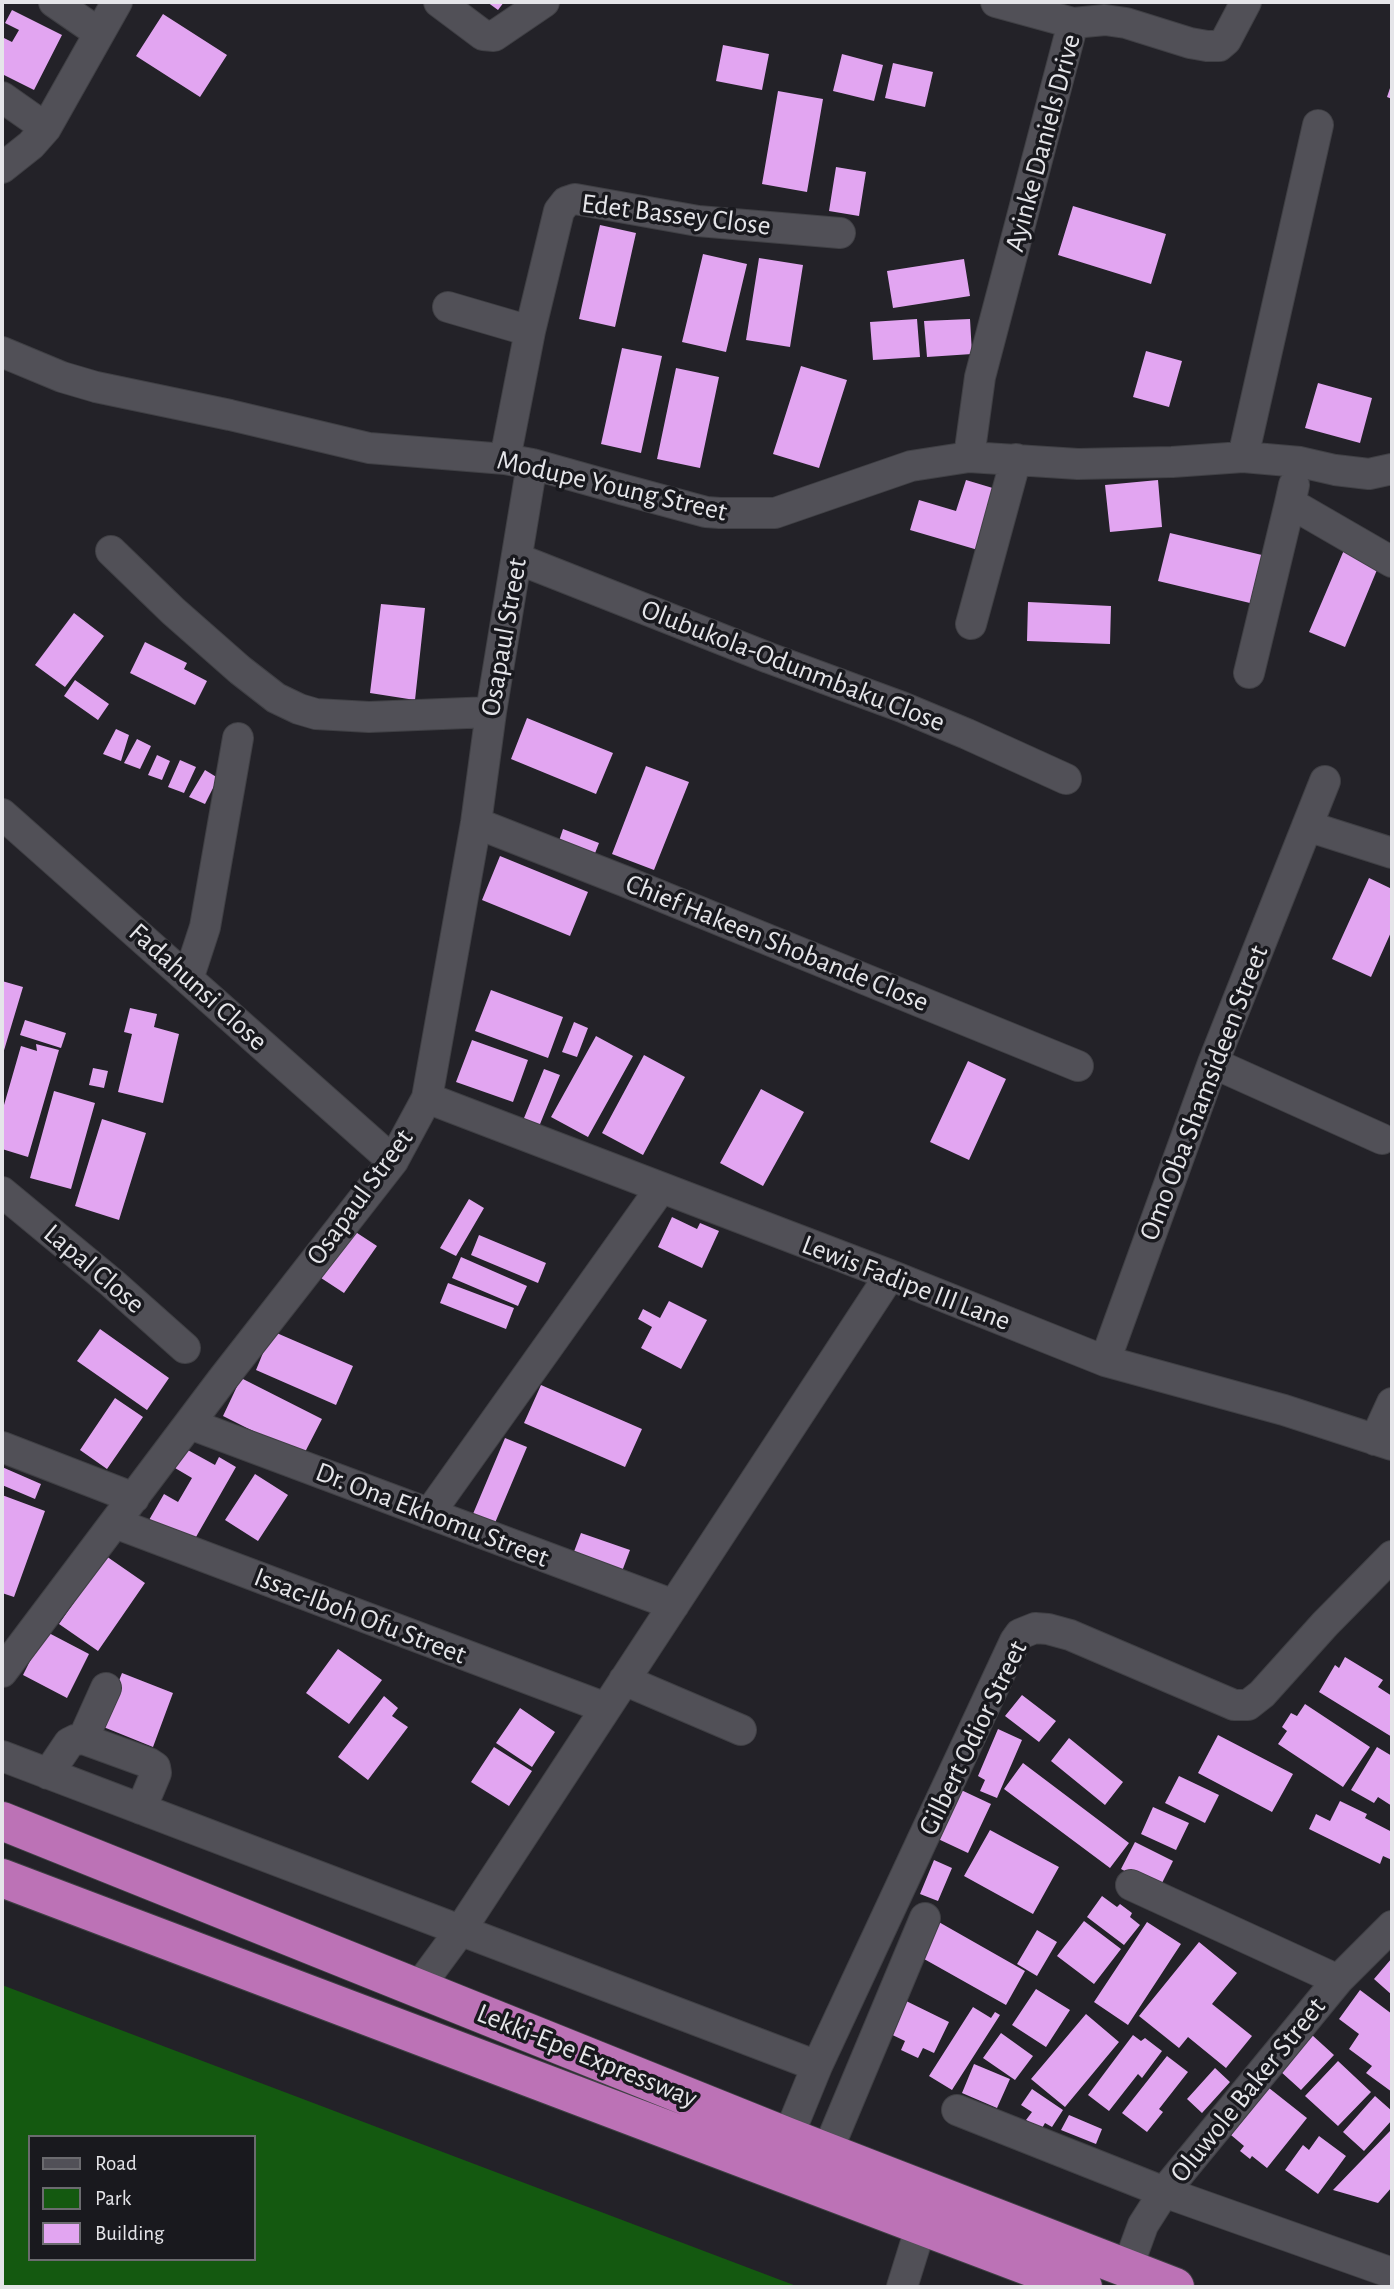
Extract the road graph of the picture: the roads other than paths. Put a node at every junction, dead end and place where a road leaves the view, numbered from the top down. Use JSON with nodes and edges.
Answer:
{"nodes":[{"id":1,"x":54,"y":2,"type":"edge"},
{"id":2,"x":117,"y":2,"type":"edge"},
{"id":3,"x":439,"y":2,"type":"edge"},
{"id":4,"x":544,"y":2,"type":"edge"},
{"id":5,"x":996,"y":2,"type":"edge"},
{"id":6,"x":1246,"y":2,"type":"edge"},
{"id":7,"x":1073,"y":23,"type":"junction"},
{"id":8,"x":99,"y":33,"type":"junction"},
{"id":9,"x":2,"y":97,"type":"edge"},
{"id":10,"x":1318,"y":125,"type":"dead end"},
{"id":11,"x":46,"y":128,"type":"junction"},
{"id":12,"x":2,"y":168,"type":"edge"},
{"id":13,"x":840,"y":233,"type":"dead end"},
{"id":14,"x":448,"y":307,"type":"dead end"},
{"id":15,"x":530,"y":331,"type":"junction"},
{"id":16,"x":2,"y":352,"type":"edge"},
{"id":17,"x":969,"y":457,"type":"junction"},
{"id":18,"x":1243,"y":457,"type":"junction"},
{"id":19,"x":1016,"y":459,"type":"junction"},
{"id":20,"x":519,"y":461,"type":"junction"},
{"id":21,"x":1300,"y":462,"type":"junction"},
{"id":22,"x":1392,"y":469,"type":"edge"},
{"id":23,"x":1290,"y":503,"type":"junction"},
{"id":24,"x":111,"y":551,"type":"dead end"},
{"id":25,"x":518,"y":559,"type":"junction"},
{"id":26,"x":1392,"y":562,"type":"edge"},
{"id":27,"x":971,"y":624,"type":"dead end"},
{"id":28,"x":1249,"y":673,"type":"dead end"},
{"id":29,"x":491,"y":712,"type":"junction"},
{"id":30,"x":239,"y":738,"type":"dead end"},
{"id":31,"x":1066,"y":779,"type":"dead end"},
{"id":32,"x":1325,"y":781,"type":"dead end"},
{"id":33,"x":2,"y":814,"type":"edge"},
{"id":34,"x":476,"y":823,"type":"junction"},
{"id":35,"x":1307,"y":826,"type":"junction"},
{"id":36,"x":1392,"y":853,"type":"edge"},
{"id":37,"x":188,"y":979,"type":"junction"},
{"id":38,"x":1213,"y":1063,"type":"junction"},
{"id":39,"x":1077,"y":1066,"type":"dead end"},
{"id":40,"x":427,"y":1098,"type":"junction"},
{"id":41,"x":1382,"y":1139,"type":"dead end"},
{"id":42,"x":393,"y":1161,"type":"junction"},
{"id":43,"x":662,"y":1188,"type":"junction"},
{"id":44,"x":2,"y":1192,"type":"edge"},
{"id":45,"x":890,"y":1275,"type":"junction"},
{"id":46,"x":185,"y":1348,"type":"dead end"},
{"id":47,"x":1105,"y":1361,"type":"junction"},
{"id":48,"x":1392,"y":1404,"type":"edge"},
{"id":49,"x":190,"y":1424,"type":"junction"},
{"id":50,"x":1384,"y":1442,"type":"edge"},
{"id":51,"x":2,"y":1447,"type":"edge"},
{"id":52,"x":134,"y":1498,"type":"junction"},
{"id":53,"x":429,"y":1514,"type":"junction"},
{"id":54,"x":115,"y":1524,"type":"junction"},
{"id":55,"x":1392,"y":1556,"type":"edge"},
{"id":56,"x":674,"y":1605,"type":"junction"},
{"id":57,"x":2,"y":1672,"type":"edge"},
{"id":58,"x":624,"y":1680,"type":"junction"},
{"id":59,"x":106,"y":1688,"type":"dead end"},
{"id":60,"x":606,"y":1708,"type":"junction"},
{"id":61,"x":741,"y":1730,"type":"dead end"},
{"id":62,"x":83,"y":1739,"type":"junction"},
{"id":63,"x":2,"y":1756,"type":"edge"},
{"id":64,"x":48,"y":1774,"type":"junction"},
{"id":65,"x":141,"y":1809,"type":"junction"},
{"id":66,"x":2,"y":1821,"type":"edge"},
{"id":67,"x":2,"y":1878,"type":"edge"},
{"id":68,"x":1131,"y":1885,"type":"dead end"},
{"id":69,"x":925,"y":1918,"type":"dead end"},
{"id":70,"x":1392,"y":1926,"type":"edge"},
{"id":71,"x":460,"y":1931,"type":"junction"},
{"id":72,"x":1338,"y":1980,"type":"junction"},
{"id":73,"x":418,"y":1989,"type":"junction"},
{"id":74,"x":817,"y":2066,"type":"junction"},
{"id":75,"x":957,"y":2110,"type":"dead end"},
{"id":76,"x":788,"y":2137,"type":"junction"},
{"id":77,"x":827,"y":2152,"type":"junction"},
{"id":78,"x":1164,"y":2192,"type":"junction"},
{"id":79,"x":921,"y":2226,"type":"junction"},
{"id":80,"x":1127,"y":2269,"type":"junction"},
{"id":81,"x":1392,"y":2273,"type":"edge"},
{"id":82,"x":902,"y":2287,"type":"edge"},
{"id":83,"x":1083,"y":2287,"type":"edge"},
{"id":84,"x":1175,"y":2287,"type":"edge"}],
"edges":[{"from":1,"to":8,"type":"street"},
{"from":2,"to":8,"type":"street"},
{"from":3,"to":4,"type":"street"},
{"from":5,"to":7,"type":"street"},
{"from":6,"to":7,"type":"street","name":"Ayinke Daniels Drive"},
{"from":7,"to":17,"type":"street","name":"Ayinke Daniels Drive"},
{"from":8,"to":11,"type":"street"},
{"from":9,"to":11,"type":"street"},
{"from":10,"to":18,"type":"street"},
{"from":11,"to":12,"type":"street"},
{"from":13,"to":15,"type":"street","name":"Edet Bassey Close"},
{"from":14,"to":15,"type":"street"},
{"from":15,"to":20,"type":"street","name":"Edet Bassey Close"},
{"from":16,"to":20,"type":"street","name":"Modupe Young Street"},
{"from":17,"to":19,"type":"street","name":"Modupe Young Street"},
{"from":17,"to":20,"type":"street","name":"Modupe Young Street"},
{"from":18,"to":19,"type":"street","name":"Modupe Young Street"},
{"from":18,"to":21,"type":"street","name":"Modupe Young Street"},
{"from":19,"to":27,"type":"street"},
{"from":20,"to":25,"type":"street","name":"Osapaul Street"},
{"from":21,"to":22,"type":"street","name":"Modupe Young Street"},
{"from":21,"to":23,"type":"street"},
{"from":23,"to":26,"type":"street"},
{"from":23,"to":28,"type":"street"},
{"from":24,"to":29,"type":"street"},
{"from":25,"to":29,"type":"street","name":"Osapaul Street"},
{"from":25,"to":31,"type":"street","name":"Olubukola-Odunmbaku Close"},
{"from":29,"to":34,"type":"street","name":"Osapaul Street"},
{"from":30,"to":37,"type":"street"},
{"from":32,"to":35,"type":"street","name":"Omo Oba Shamsideen Street"},
{"from":33,"to":37,"type":"street","name":"Fadahunsi Close"},
{"from":34,"to":39,"type":"street","name":"Chief Hakeen Shobande Close"},
{"from":34,"to":40,"type":"street","name":"Osapaul Street"},
{"from":35,"to":36,"type":"street"},
{"from":35,"to":38,"type":"street","name":"Omo Oba Shamsideen Street"},
{"from":37,"to":42,"type":"street","name":"Fadahunsi Close"},
{"from":38,"to":41,"type":"street"},
{"from":38,"to":47,"type":"street","name":"Omo Oba Shamsideen Street"},
{"from":40,"to":42,"type":"street","name":"Osapaul Street"},
{"from":40,"to":43,"type":"street","name":"Lewis Fadipe III Lane"},
{"from":42,"to":49,"type":"street","name":"Osapaul Street"},
{"from":43,"to":45,"type":"street","name":"Lewis Fadipe III Lane"},
{"from":43,"to":53,"type":"street"},
{"from":44,"to":46,"type":"street","name":"Lapal Close"},
{"from":45,"to":47,"type":"street","name":"Lewis Fadipe III Lane"},
{"from":45,"to":56,"type":"street"},
{"from":47,"to":50,"type":"street","name":"Lewis Fadipe III Lane"},
{"from":48,"to":50,"type":"street"},
{"from":49,"to":52,"type":"street","name":"Osapaul Street"},
{"from":49,"to":53,"type":"street","name":"Dr. Ona Ekhomu Street"},
{"from":51,"to":52,"type":"street"},
{"from":52,"to":54,"type":"street","name":"Osapaul Street"},
{"from":53,"to":56,"type":"street","name":"Dr. Ona Ekhomu Street"},
{"from":54,"to":57,"type":"street","name":"Osapaul Street"},
{"from":54,"to":60,"type":"street","name":"Issac-Iboh Ofu Street"},
{"from":55,"to":74,"type":"street","name":"Gilbert Odior Street"},
{"from":56,"to":58,"type":"street"},
{"from":58,"to":60,"type":"street"},
{"from":58,"to":61,"type":"street"},
{"from":59,"to":62,"type":"street"},
{"from":60,"to":71,"type":"street"},
{"from":62,"to":64,"type":"street"},
{"from":62,"to":65,"type":"street"},
{"from":63,"to":64,"type":"street"},
{"from":64,"to":65,"type":"street"},
{"from":65,"to":71,"type":"street"},
{"from":66,"to":73,"type":"highway","name":"Lekki-Epe Expressway"},
{"from":67,"to":79,"type":"highway","name":"Lekki-Epe Expressway"},
{"from":68,"to":72,"type":"street"},
{"from":69,"to":77,"type":"street"},
{"from":70,"to":72,"type":"street","name":"Oluwole Baker Street"},
{"from":71,"to":73,"type":"street"},
{"from":71,"to":74,"type":"street"},
{"from":72,"to":78,"type":"street","name":"Oluwole Baker Street"},
{"from":73,"to":76,"type":"highway","name":"Lekki-Epe Expressway"},
{"from":74,"to":76,"type":"street","name":"Gilbert Odior Street"},
{"from":75,"to":78,"type":"street"},
{"from":76,"to":77,"type":"highway","name":"Lekki-Epe Expressway"},
{"from":77,"to":80,"type":"highway","name":"Lekki-Epe Expressway"},
{"from":78,"to":80,"type":"street","name":"Oluwole Baker Street"},
{"from":78,"to":81,"type":"street"},
{"from":79,"to":82,"type":"street"},
{"from":79,"to":83,"type":"highway","name":"Lekki-Epe Expressway"},
{"from":80,"to":84,"type":"highway","name":"Lekki-Epe Expressway"}]}
